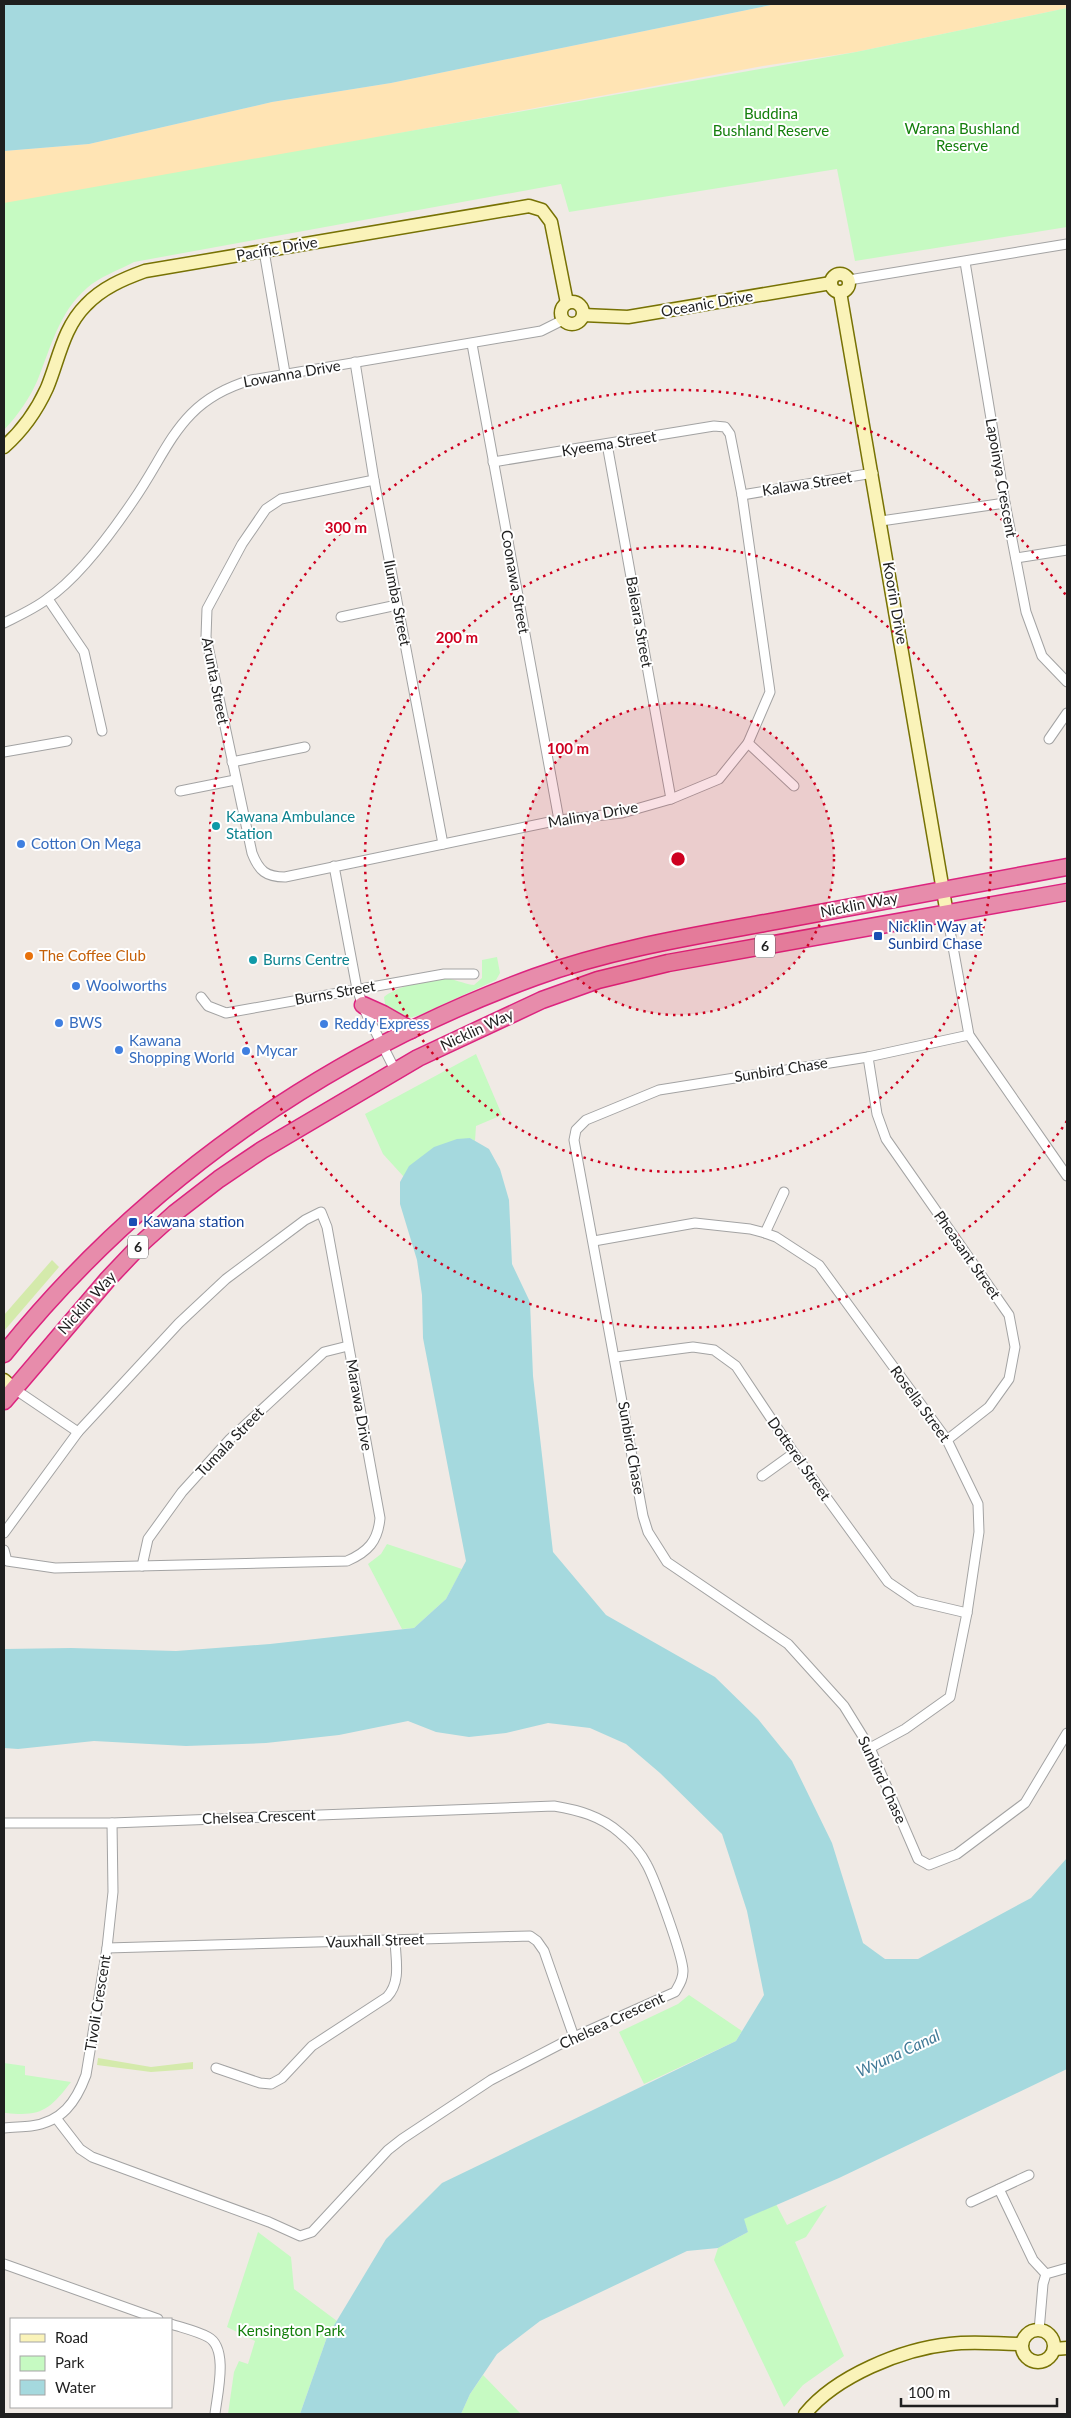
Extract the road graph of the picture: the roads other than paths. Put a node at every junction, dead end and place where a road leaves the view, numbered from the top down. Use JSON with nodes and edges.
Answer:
{"nodes":[{"id":1,"x":1067,"y":244,"type":"edge"},
{"id":2,"x":264,"y":251,"type":"junction"},
{"id":3,"x":965,"y":262,"type":"junction"},
{"id":4,"x":849,"y":280,"type":"junction"},
{"id":5,"x":831,"y":283,"type":"junction"},
{"id":6,"x":840,"y":292,"type":"junction"},
{"id":7,"x":567,"y":303,"type":"junction"},
{"id":8,"x":583,"y":316,"type":"junction"},
{"id":9,"x":563,"y":320,"type":"junction"},
{"id":10,"x":472,"y":344,"type":"junction"},
{"id":11,"x":355,"y":362,"type":"junction"},
{"id":12,"x":285,"y":373,"type":"junction"},
{"id":13,"x":724,"y":427,"type":"joint"},
{"id":14,"x":607,"y":444,"type":"junction"},
{"id":15,"x":4,"y":446,"type":"edge"},
{"id":16,"x":493,"y":462,"type":"junction"},
{"id":17,"x":873,"y":473,"type":"junction"},
{"id":18,"x":374,"y":480,"type":"junction"},
{"id":19,"x":742,"y":495,"type":"junction"},
{"id":20,"x":1005,"y":503,"type":"junction"},
{"id":21,"x":881,"y":521,"type":"junction"},
{"id":22,"x":1067,"y":550,"type":"edge"},
{"id":23,"x":1016,"y":558,"type":"junction"},
{"id":24,"x":48,"y":599,"type":"junction"},
{"id":25,"x":397,"y":605,"type":"junction"},
{"id":26,"x":342,"y":617,"type":"dead end"},
{"id":27,"x":4,"y":623,"type":"edge"},
{"id":28,"x":1067,"y":682,"type":"edge"},
{"id":29,"x":1067,"y":713,"type":"edge"},
{"id":30,"x":102,"y":731,"type":"dead end"},
{"id":31,"x":1049,"y":739,"type":"dead end"},
{"id":32,"x":67,"y":741,"type":"dead end"},
{"id":33,"x":748,"y":743,"type":"junction"},
{"id":34,"x":306,"y":747,"type":"dead end"},
{"id":35,"x":4,"y":752,"type":"edge"},
{"id":36,"x":232,"y":762,"type":"junction"},
{"id":37,"x":235,"y":780,"type":"junction"},
{"id":38,"x":794,"y":786,"type":"dead end"},
{"id":39,"x":180,"y":791,"type":"dead end"},
{"id":40,"x":671,"y":799,"type":"junction"},
{"id":41,"x":558,"y":820,"type":"junction"},
{"id":42,"x":443,"y":844,"type":"junction"},
{"id":43,"x":334,"y":866,"type":"junction"},
{"id":44,"x":1067,"y":867,"type":"edge"},
{"id":45,"x":943,"y":890,"type":"junction"},
{"id":46,"x":1067,"y":892,"type":"edge"},
{"id":47,"x":947,"y":914,"type":"junction"},
{"id":48,"x":474,"y":974,"type":"dead end"},
{"id":49,"x":357,"y":989,"type":"junction"},
{"id":50,"x":201,"y":997,"type":"dead end"},
{"id":51,"x":363,"y":1005,"type":"junction"},
{"id":52,"x":411,"y":1030,"type":"junction"},
{"id":53,"x":969,"y":1035,"type":"junction"},
{"id":54,"x":382,"y":1045,"type":"junction"},
{"id":55,"x":868,"y":1057,"type":"junction"},
{"id":56,"x":395,"y":1070,"type":"junction"},
{"id":57,"x":1064,"y":1165,"type":"edge"},
{"id":58,"x":1067,"y":1176,"type":"edge"},
{"id":59,"x":784,"y":1192,"type":"dead end"},
{"id":60,"x":765,"y":1233,"type":"junction"},
{"id":61,"x":594,"y":1241,"type":"junction"},
{"id":62,"x":10,"y":1341,"type":"edge"},
{"id":63,"x":348,"y":1346,"type":"junction"},
{"id":64,"x":4,"y":1354,"type":"edge"},
{"id":65,"x":616,"y":1357,"type":"junction"},
{"id":66,"x":6,"y":1389,"type":"edge"},
{"id":67,"x":78,"y":1432,"type":"junction"},
{"id":68,"x":947,"y":1440,"type":"junction"},
{"id":69,"x":794,"y":1453,"type":"junction"},
{"id":70,"x":762,"y":1476,"type":"dead end"},
{"id":71,"x":4,"y":1533,"type":"edge"},
{"id":72,"x":4,"y":1550,"type":"edge"},
{"id":73,"x":142,"y":1566,"type":"junction"},
{"id":74,"x":968,"y":1613,"type":"junction"},
{"id":75,"x":1067,"y":1733,"type":"edge"},
{"id":76,"x":870,"y":1748,"type":"junction"},
{"id":77,"x":4,"y":1823,"type":"edge"},
{"id":78,"x":112,"y":1823,"type":"junction"},
{"id":79,"x":395,"y":1941,"type":"junction"},
{"id":80,"x":107,"y":1948,"type":"junction"},
{"id":81,"x":574,"y":2037,"type":"junction"},
{"id":82,"x":216,"y":2068,"type":"dead end"},
{"id":83,"x":56,"y":2118,"type":"junction"},
{"id":84,"x":4,"y":2128,"type":"edge"},
{"id":85,"x":1028,"y":2175,"type":"dead end"},
{"id":86,"x":1000,"y":2189,"type":"junction"},
{"id":87,"x":972,"y":2202,"type":"dead end"},
{"id":88,"x":4,"y":2264,"type":"edge"},
{"id":89,"x":1067,"y":2268,"type":"edge"},
{"id":90,"x":1046,"y":2274,"type":"junction"},
{"id":91,"x":155,"y":2318,"type":"edge"},
{"id":92,"x":172,"y":2324,"type":"edge"},
{"id":93,"x":1039,"y":2331,"type":"junction"},
{"id":94,"x":1022,"y":2344,"type":"junction"},
{"id":95,"x":1067,"y":2348,"type":"edge"},
{"id":96,"x":1054,"y":2349,"type":"junction"},
{"id":97,"x":215,"y":2414,"type":"edge"},
{"id":98,"x":805,"y":2414,"type":"edge"}],
"edges":[{"from":1,"to":3,"type":"street"},
{"from":2,"to":7,"type":"street","name":"Pacific Drive"},
{"from":2,"to":12,"type":"street"},
{"from":2,"to":15,"type":"street","name":"Pacific Drive"},
{"from":3,"to":4,"type":"street"},
{"from":3,"to":20,"type":"street","name":"Lapoinya Crescent"},
{"from":4,"to":5,"type":"street"},
{"from":4,"to":6,"type":"street"},
{"from":5,"to":6,"type":"street"},
{"from":5,"to":8,"type":"street","name":"Oceanic Drive"},
{"from":6,"to":17,"type":"street","name":"Koorin Drive"},
{"from":7,"to":8,"type":"street"},
{"from":7,"to":9,"type":"street"},
{"from":8,"to":9,"type":"street"},
{"from":9,"to":10,"type":"street","name":"Lowanna Drive"},
{"from":10,"to":11,"type":"street","name":"Lowanna Drive"},
{"from":10,"to":16,"type":"street","name":"Coonawa Street"},
{"from":11,"to":12,"type":"street","name":"Lowanna Drive"},
{"from":11,"to":18,"type":"street","name":"Ilumba Street"},
{"from":12,"to":24,"type":"street","name":"Lowanna Drive"},
{"from":13,"to":14,"type":"street","name":"Kyeema Street"},
{"from":13,"to":19,"type":"street","name":"Malinya Drive"},
{"from":14,"to":16,"type":"street","name":"Kyeema Street"},
{"from":14,"to":40,"type":"street","name":"Baleara Street"},
{"from":16,"to":41,"type":"street","name":"Coonawa Street"},
{"from":17,"to":19,"type":"street","name":"Kalawa Street"},
{"from":17,"to":21,"type":"street","name":"Koorin Drive"},
{"from":18,"to":25,"type":"street","name":"Ilumba Street"},
{"from":18,"to":36,"type":"street","name":"Arunta Street"},
{"from":19,"to":33,"type":"street","name":"Malinya Drive"},
{"from":20,"to":21,"type":"street"},
{"from":20,"to":23,"type":"street","name":"Lapoinya Crescent"},
{"from":21,"to":45,"type":"street","name":"Koorin Drive"},
{"from":22,"to":23,"type":"street"},
{"from":23,"to":28,"type":"street","name":"Lapoinya Crescent"},
{"from":24,"to":27,"type":"street","name":"Lowanna Drive"},
{"from":24,"to":30,"type":"street"},
{"from":25,"to":26,"type":"street"},
{"from":25,"to":42,"type":"street","name":"Ilumba Street"},
{"from":29,"to":31,"type":"street"},
{"from":32,"to":35,"type":"street"},
{"from":33,"to":38,"type":"street"},
{"from":33,"to":40,"type":"street","name":"Malinya Drive"},
{"from":34,"to":36,"type":"street"},
{"from":36,"to":37,"type":"street","name":"Arunta Street"},
{"from":37,"to":39,"type":"street"},
{"from":37,"to":43,"type":"street","name":"Arunta Street"},
{"from":40,"to":41,"type":"street","name":"Malinya Drive"},
{"from":41,"to":42,"type":"street","name":"Malinya Drive"},
{"from":42,"to":43,"type":"street","name":"Malinya Drive"},
{"from":43,"to":49,"type":"street"},
{"from":44,"to":45,"type":"highway","name":"Nicklin Way","number":"6"},
{"from":45,"to":47,"type":"street","name":"Koorin Drive"},
{"from":45,"to":52,"type":"highway","name":"Nicklin Way","number":"6"},
{"from":46,"to":47,"type":"highway","name":"Nicklin Way","number":"6"},
{"from":47,"to":53,"type":"street"},
{"from":47,"to":56,"type":"highway","name":"Nicklin Way","number":"6"},
{"from":48,"to":49,"type":"street","name":"Burns Street"},
{"from":49,"to":50,"type":"street","name":"Burns Street"},
{"from":49,"to":51,"type":"street"},
{"from":51,"to":52,"type":"highway"},
{"from":51,"to":54,"type":"street"},
{"from":52,"to":54,"type":"highway","name":"Nicklin Way","number":"6"},
{"from":53,"to":55,"type":"street","name":"Sunbird Chase"},
{"from":53,"to":57,"type":"street"},
{"from":54,"to":56,"type":"street"},
{"from":54,"to":62,"type":"highway","name":"Nicklin Way","number":"6"},
{"from":55,"to":61,"type":"street","name":"Sunbird Chase"},
{"from":55,"to":68,"type":"street","name":"Pheasant Street"},
{"from":56,"to":66,"type":"highway","name":"Nicklin Way","number":"6"},
{"from":57,"to":58,"type":"street"},
{"from":59,"to":60,"type":"street"},
{"from":60,"to":61,"type":"street","name":"Rosella Street"},
{"from":60,"to":68,"type":"street","name":"Rosella Street"},
{"from":61,"to":65,"type":"street","name":"Sunbird Chase"},
{"from":62,"to":64,"type":"highway","name":"Nicklin Way","number":"6"},
{"from":63,"to":67,"type":"street","name":"Marawa Drive"},
{"from":63,"to":73,"type":"street","name":"Tumala Street"},
{"from":63,"to":73,"type":"street","name":"Marawa Drive"},
{"from":65,"to":69,"type":"street","name":"Dotterel Street"},
{"from":65,"to":76,"type":"street","name":"Sunbird Chase"},
{"from":66,"to":67,"type":"street"},
{"from":67,"to":71,"type":"street","name":"Marawa Drive"},
{"from":68,"to":74,"type":"street","name":"Rosella Street"},
{"from":69,"to":70,"type":"street"},
{"from":69,"to":74,"type":"street","name":"Dotterel Street"},
{"from":72,"to":73,"type":"street","name":"Marawa Drive"},
{"from":74,"to":76,"type":"street","name":"Rosella Street"},
{"from":75,"to":76,"type":"street","name":"Sunbird Chase"},
{"from":77,"to":78,"type":"street","name":"Chelsea Crescent"},
{"from":78,"to":80,"type":"street","name":"Tivoli Crescent"},
{"from":78,"to":81,"type":"street","name":"Chelsea Crescent"},
{"from":79,"to":80,"type":"street","name":"Vauxhall Street"},
{"from":79,"to":81,"type":"street","name":"Vauxhall Street"},
{"from":79,"to":82,"type":"street"},
{"from":80,"to":83,"type":"street","name":"Tivoli Crescent"},
{"from":81,"to":83,"type":"street","name":"Chelsea Crescent"},
{"from":83,"to":84,"type":"street","name":"Tivoli Crescent"},
{"from":85,"to":86,"type":"street"},
{"from":86,"to":87,"type":"street"},
{"from":86,"to":90,"type":"street"},
{"from":88,"to":91,"type":"street"},
{"from":89,"to":90,"type":"street"},
{"from":90,"to":93,"type":"street"},
{"from":92,"to":97,"type":"street"},
{"from":93,"to":94,"type":"street"},
{"from":93,"to":96,"type":"street"},
{"from":94,"to":96,"type":"street"},
{"from":94,"to":98,"type":"street"},
{"from":95,"to":96,"type":"street"}]}
